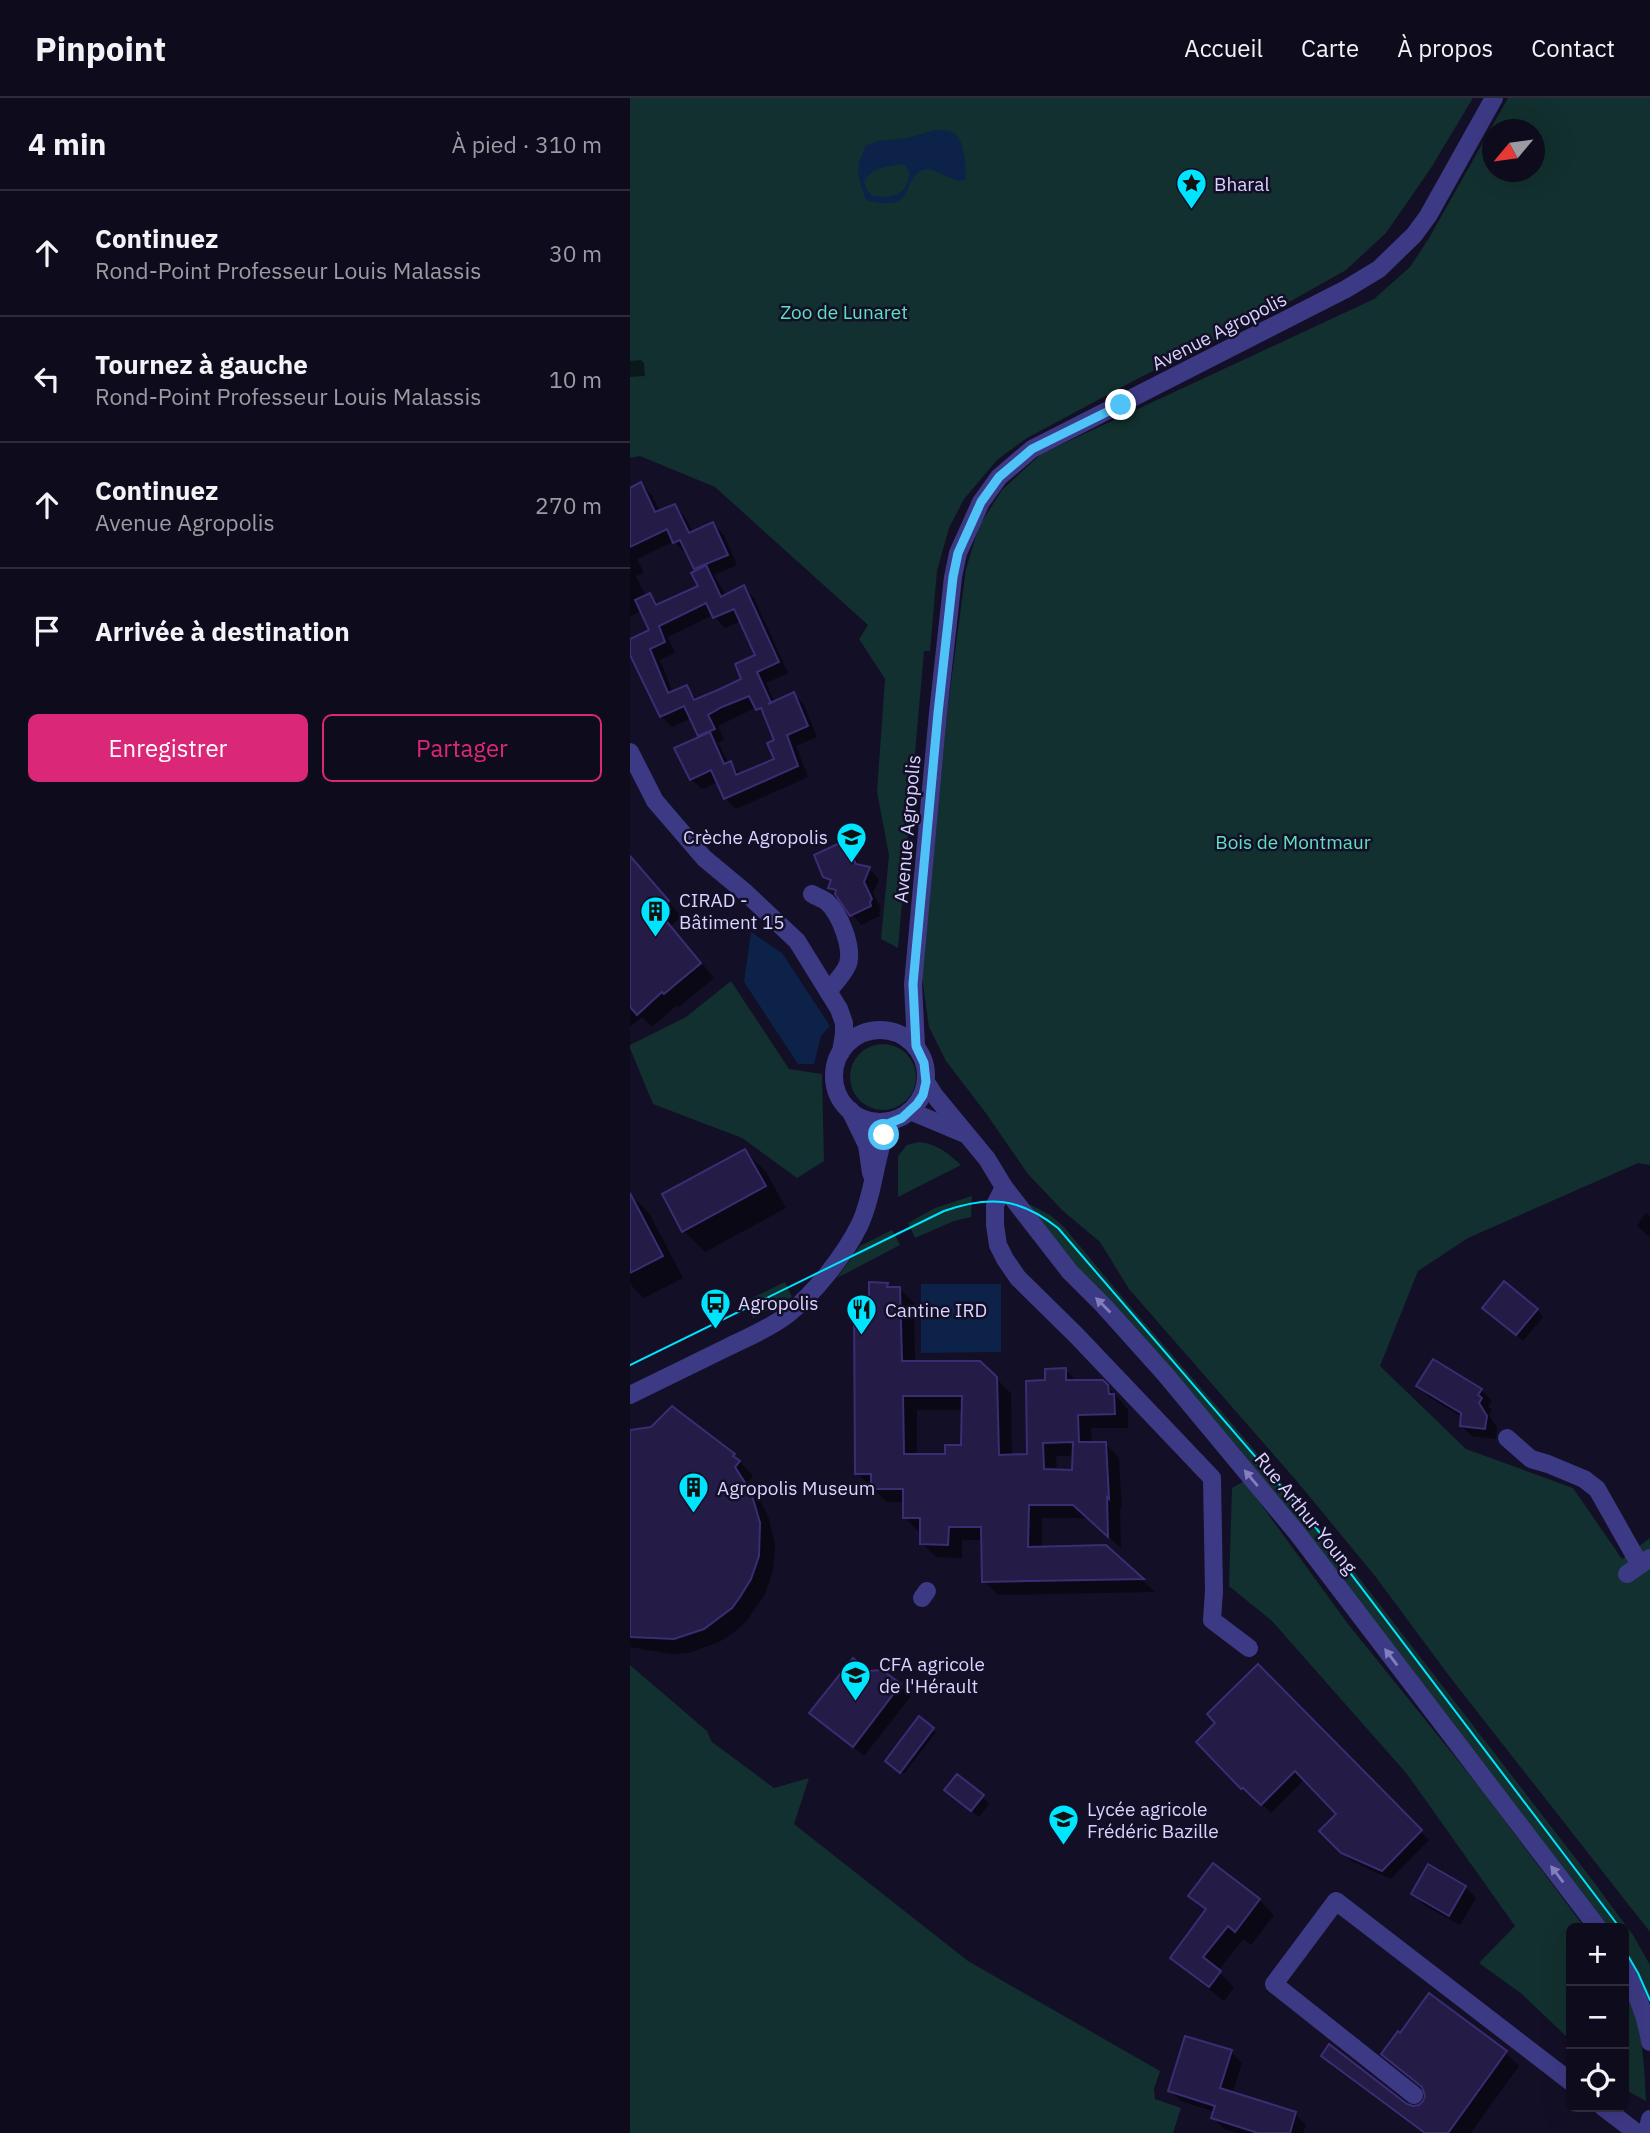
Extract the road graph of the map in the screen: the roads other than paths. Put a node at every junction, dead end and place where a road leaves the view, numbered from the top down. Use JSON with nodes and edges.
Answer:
{"nodes":[{"id":1,"x":1494,"y":98,"type":"edge"},
{"id":2,"x":630,"y":752,"type":"edge"},
{"id":3,"x":812,"y":894,"type":"dead end"},
{"id":4,"x":828,"y":991,"type":"junction"},
{"id":5,"x":913,"y":998,"type":"junction"},
{"id":6,"x":839,"y":1009,"type":"junction"},
{"id":7,"x":870,"y":1031,"type":"junction"},
{"id":8,"x":894,"y":1031,"type":"junction"},
{"id":9,"x":916,"y":1046,"type":"junction"},
{"id":10,"x":841,"y":1052,"type":"junction"},
{"id":11,"x":926,"y":1082,"type":"junction"},
{"id":12,"x":850,"y":1110,"type":"junction"},
{"id":13,"x":910,"y":1111,"type":"junction"},
{"id":14,"x":890,"y":1123,"type":"junction"},
{"id":15,"x":969,"y":1135,"type":"junction"},
{"id":16,"x":873,"y":1181,"type":"junction"},
{"id":17,"x":1004,"y":1187,"type":"junction"},
{"id":18,"x":630,"y":1395,"type":"edge"},
{"id":19,"x":1507,"y":1438,"type":"dead end"},
{"id":20,"x":1639,"y":1565,"type":"edge"},
{"id":21,"x":1249,"y":1648,"type":"dead end"},
{"id":22,"x":1594,"y":1923,"type":"edge"},
{"id":23,"x":1629,"y":1978,"type":"edge"},
{"id":24,"x":1650,"y":2042,"type":"edge"},
{"id":25,"x":1566,"y":2078,"type":"edge"},
{"id":26,"x":1414,"y":2095,"type":"dead end"},
{"id":27,"x":1610,"y":2112,"type":"edge"},
{"id":28,"x":1650,"y":2119,"type":"edge"},
{"id":29,"x":1637,"y":2133,"type":"edge"},
{"id":30,"x":1647,"y":2133,"type":"edge"}],
"edges":[{"from":1,"to":5,"type":"street","name":"Avenue Agropolis"},
{"from":2,"to":4,"type":"street"},
{"from":3,"to":4,"type":"street"},
{"from":4,"to":6,"type":"street"},
{"from":5,"to":8,"type":"street","name":"Avenue Agropolis"},
{"from":5,"to":9,"type":"street","name":"Avenue Agropolis"},
{"from":6,"to":7,"type":"street"},
{"from":6,"to":10,"type":"street"},
{"from":7,"to":8,"type":"street"},
{"from":7,"to":10,"type":"street"},
{"from":8,"to":9,"type":"street"},
{"from":9,"to":11,"type":"street"},
{"from":10,"to":12,"type":"street"},
{"from":11,"to":13,"type":"street"},
{"from":11,"to":15,"type":"street","name":"Rue Arthur Young"},
{"from":12,"to":14,"type":"street"},
{"from":12,"to":16,"type":"street"},
{"from":13,"to":14,"type":"street"},
{"from":13,"to":15,"type":"street"},
{"from":14,"to":16,"type":"street"},
{"from":15,"to":17,"type":"street","name":"Rue Arthur Young"},
{"from":16,"to":18,"type":"street"},
{"from":17,"to":21,"type":"street"},
{"from":22,"to":17,"type":"street","name":"Rue Arthur Young","one_way":true},
{"from":19,"to":20,"type":"street"},
{"from":23,"to":24,"type":"street"},
{"from":25,"to":26,"type":"street"},
{"from":27,"to":29,"type":"street"},
{"from":28,"to":30,"type":"street"}]}
